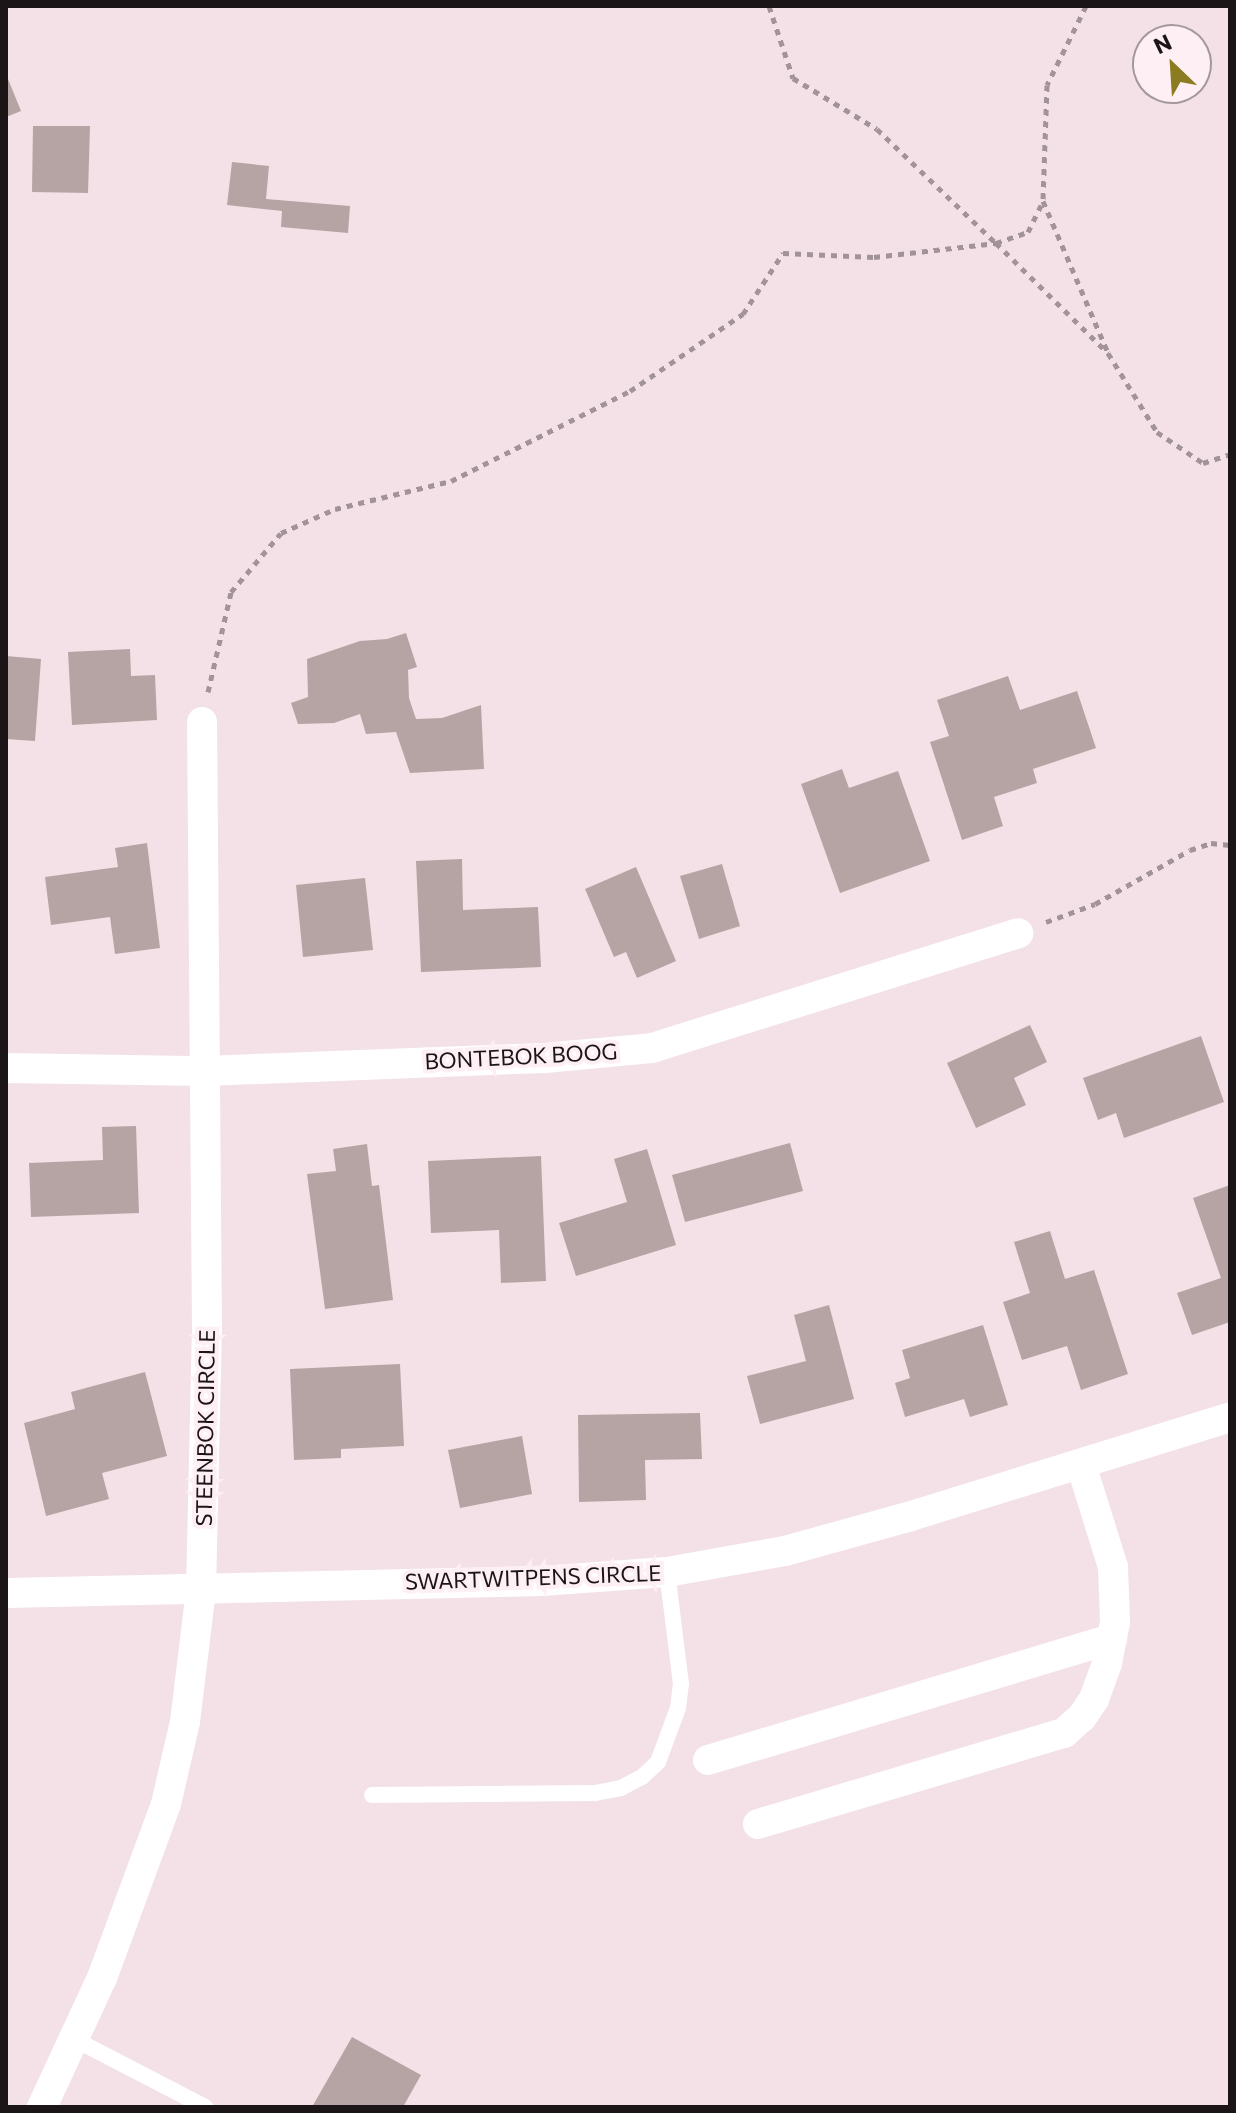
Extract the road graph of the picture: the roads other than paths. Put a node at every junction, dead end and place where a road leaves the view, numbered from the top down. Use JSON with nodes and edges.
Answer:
{"nodes":[{"id":1,"x":202,"y":722,"type":"road end"},
{"id":2,"x":1018,"y":933,"type":"road end"},
{"id":3,"x":6,"y":1068,"type":"edge"},
{"id":4,"x":205,"y":1071,"type":"junction"},
{"id":5,"x":1230,"y":1417,"type":"edge"},
{"id":6,"x":1081,"y":1464,"type":"junction"},
{"id":7,"x":667,"y":1572,"type":"junction"},
{"id":8,"x":201,"y":1590,"type":"junction"},
{"id":9,"x":6,"y":1593,"type":"edge"},
{"id":10,"x":1112,"y":1639,"type":"junction"},
{"id":11,"x":708,"y":1760,"type":"dead end"},
{"id":12,"x":372,"y":1795,"type":"dead end"},
{"id":13,"x":758,"y":1824,"type":"dead end"},
{"id":14,"x":74,"y":2039,"type":"junction"},
{"id":15,"x":42,"y":2107,"type":"edge"},
{"id":16,"x":205,"y":2107,"type":"edge"}],
"edges":[{"from":1,"to":4,"type":"street","name":"STEENBOK CIRCLE"},
{"from":2,"to":4,"type":"street","name":"BONTEBOK BOOG"},
{"from":3,"to":4,"type":"street","name":"BONTEBOK BOOG"},
{"from":4,"to":8,"type":"street","name":"STEENBOK CIRCLE"},
{"from":5,"to":6,"type":"street","name":"SWARTWITPENS CIRCLE"},
{"from":6,"to":7,"type":"street","name":"SWARTWITPENS CIRCLE"},
{"from":6,"to":10,"type":"street"},
{"from":7,"to":8,"type":"street","name":"SWARTWITPENS CIRCLE"},
{"from":7,"to":12,"type":"lane"},
{"from":8,"to":9,"type":"street","name":"SWARTWITPENS CIRCLE"},
{"from":8,"to":14,"type":"street","name":"STEENBOK CIRCLE"},
{"from":10,"to":11,"type":"street"},
{"from":10,"to":13,"type":"street"},
{"from":14,"to":15,"type":"street","name":"STEENBOK CIRCLE"},
{"from":14,"to":16,"type":"lane"}]}
